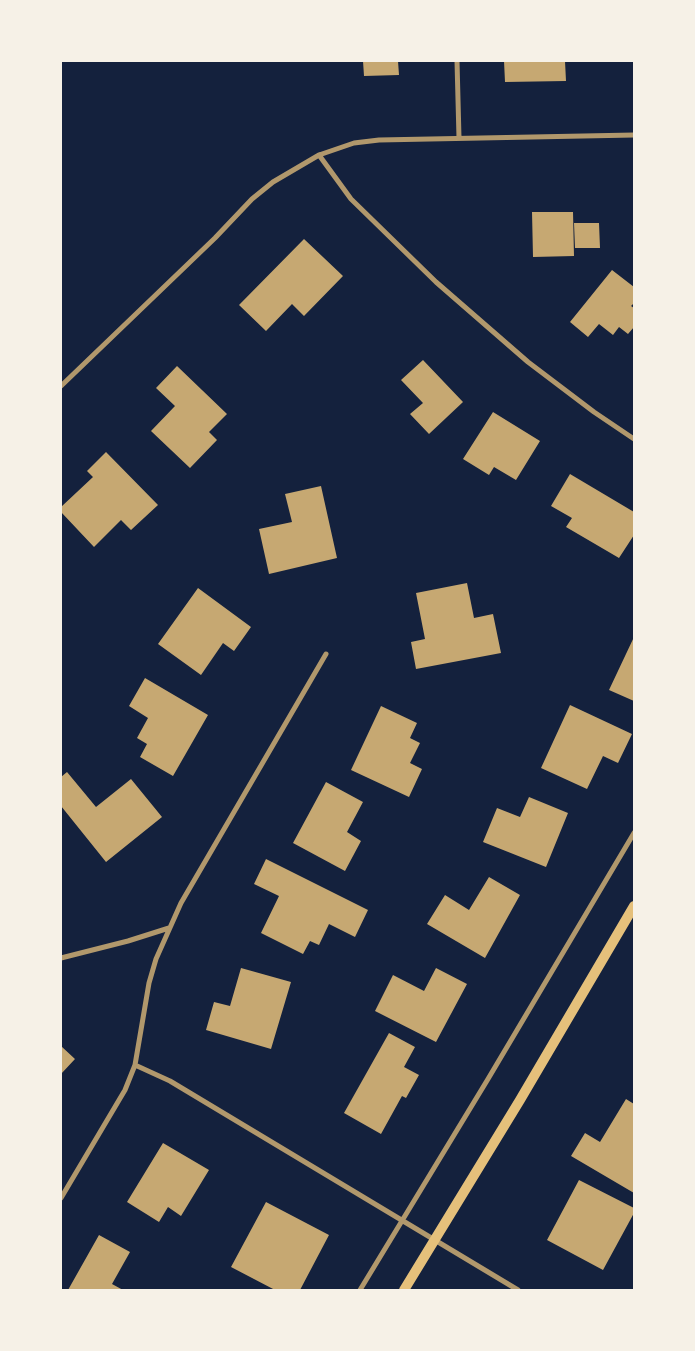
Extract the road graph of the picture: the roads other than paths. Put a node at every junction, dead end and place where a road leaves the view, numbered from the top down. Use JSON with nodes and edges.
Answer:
{"nodes":[{"id":1,"x":457,"y":61,"type":"edge"},
{"id":2,"x":634,"y":135,"type":"edge"},
{"id":3,"x":459,"y":138,"type":"junction"},
{"id":4,"x":319,"y":155,"type":"junction"},
{"id":5,"x":61,"y":386,"type":"edge"},
{"id":6,"x":634,"y":439,"type":"edge"},
{"id":7,"x":326,"y":654,"type":"dead end"},
{"id":8,"x":634,"y":833,"type":"edge"},
{"id":9,"x":634,"y":906,"type":"edge"},
{"id":10,"x":169,"y":928,"type":"junction"},
{"id":11,"x":61,"y":958,"type":"edge"},
{"id":12,"x":135,"y":1065,"type":"junction"},
{"id":13,"x":61,"y":1198,"type":"edge"},
{"id":14,"x":403,"y":1219,"type":"junction"},
{"id":15,"x":435,"y":1239,"type":"junction"},
{"id":16,"x":360,"y":1290,"type":"edge"},
{"id":17,"x":404,"y":1290,"type":"edge"},
{"id":18,"x":518,"y":1290,"type":"edge"}],
"edges":[{"from":1,"to":3,"type":"street"},
{"from":2,"to":3,"type":"street"},
{"from":3,"to":4,"type":"street"},
{"from":4,"to":5,"type":"street"},
{"from":4,"to":6,"type":"street"},
{"from":7,"to":10,"type":"street"},
{"from":8,"to":14,"type":"street"},
{"from":9,"to":15,"type":"main road"},
{"from":10,"to":11,"type":"street"},
{"from":10,"to":12,"type":"street"},
{"from":12,"to":13,"type":"street"},
{"from":12,"to":14,"type":"street"},
{"from":14,"to":15,"type":"street"},
{"from":14,"to":16,"type":"street"},
{"from":15,"to":17,"type":"main road"},
{"from":15,"to":18,"type":"street"}]}
